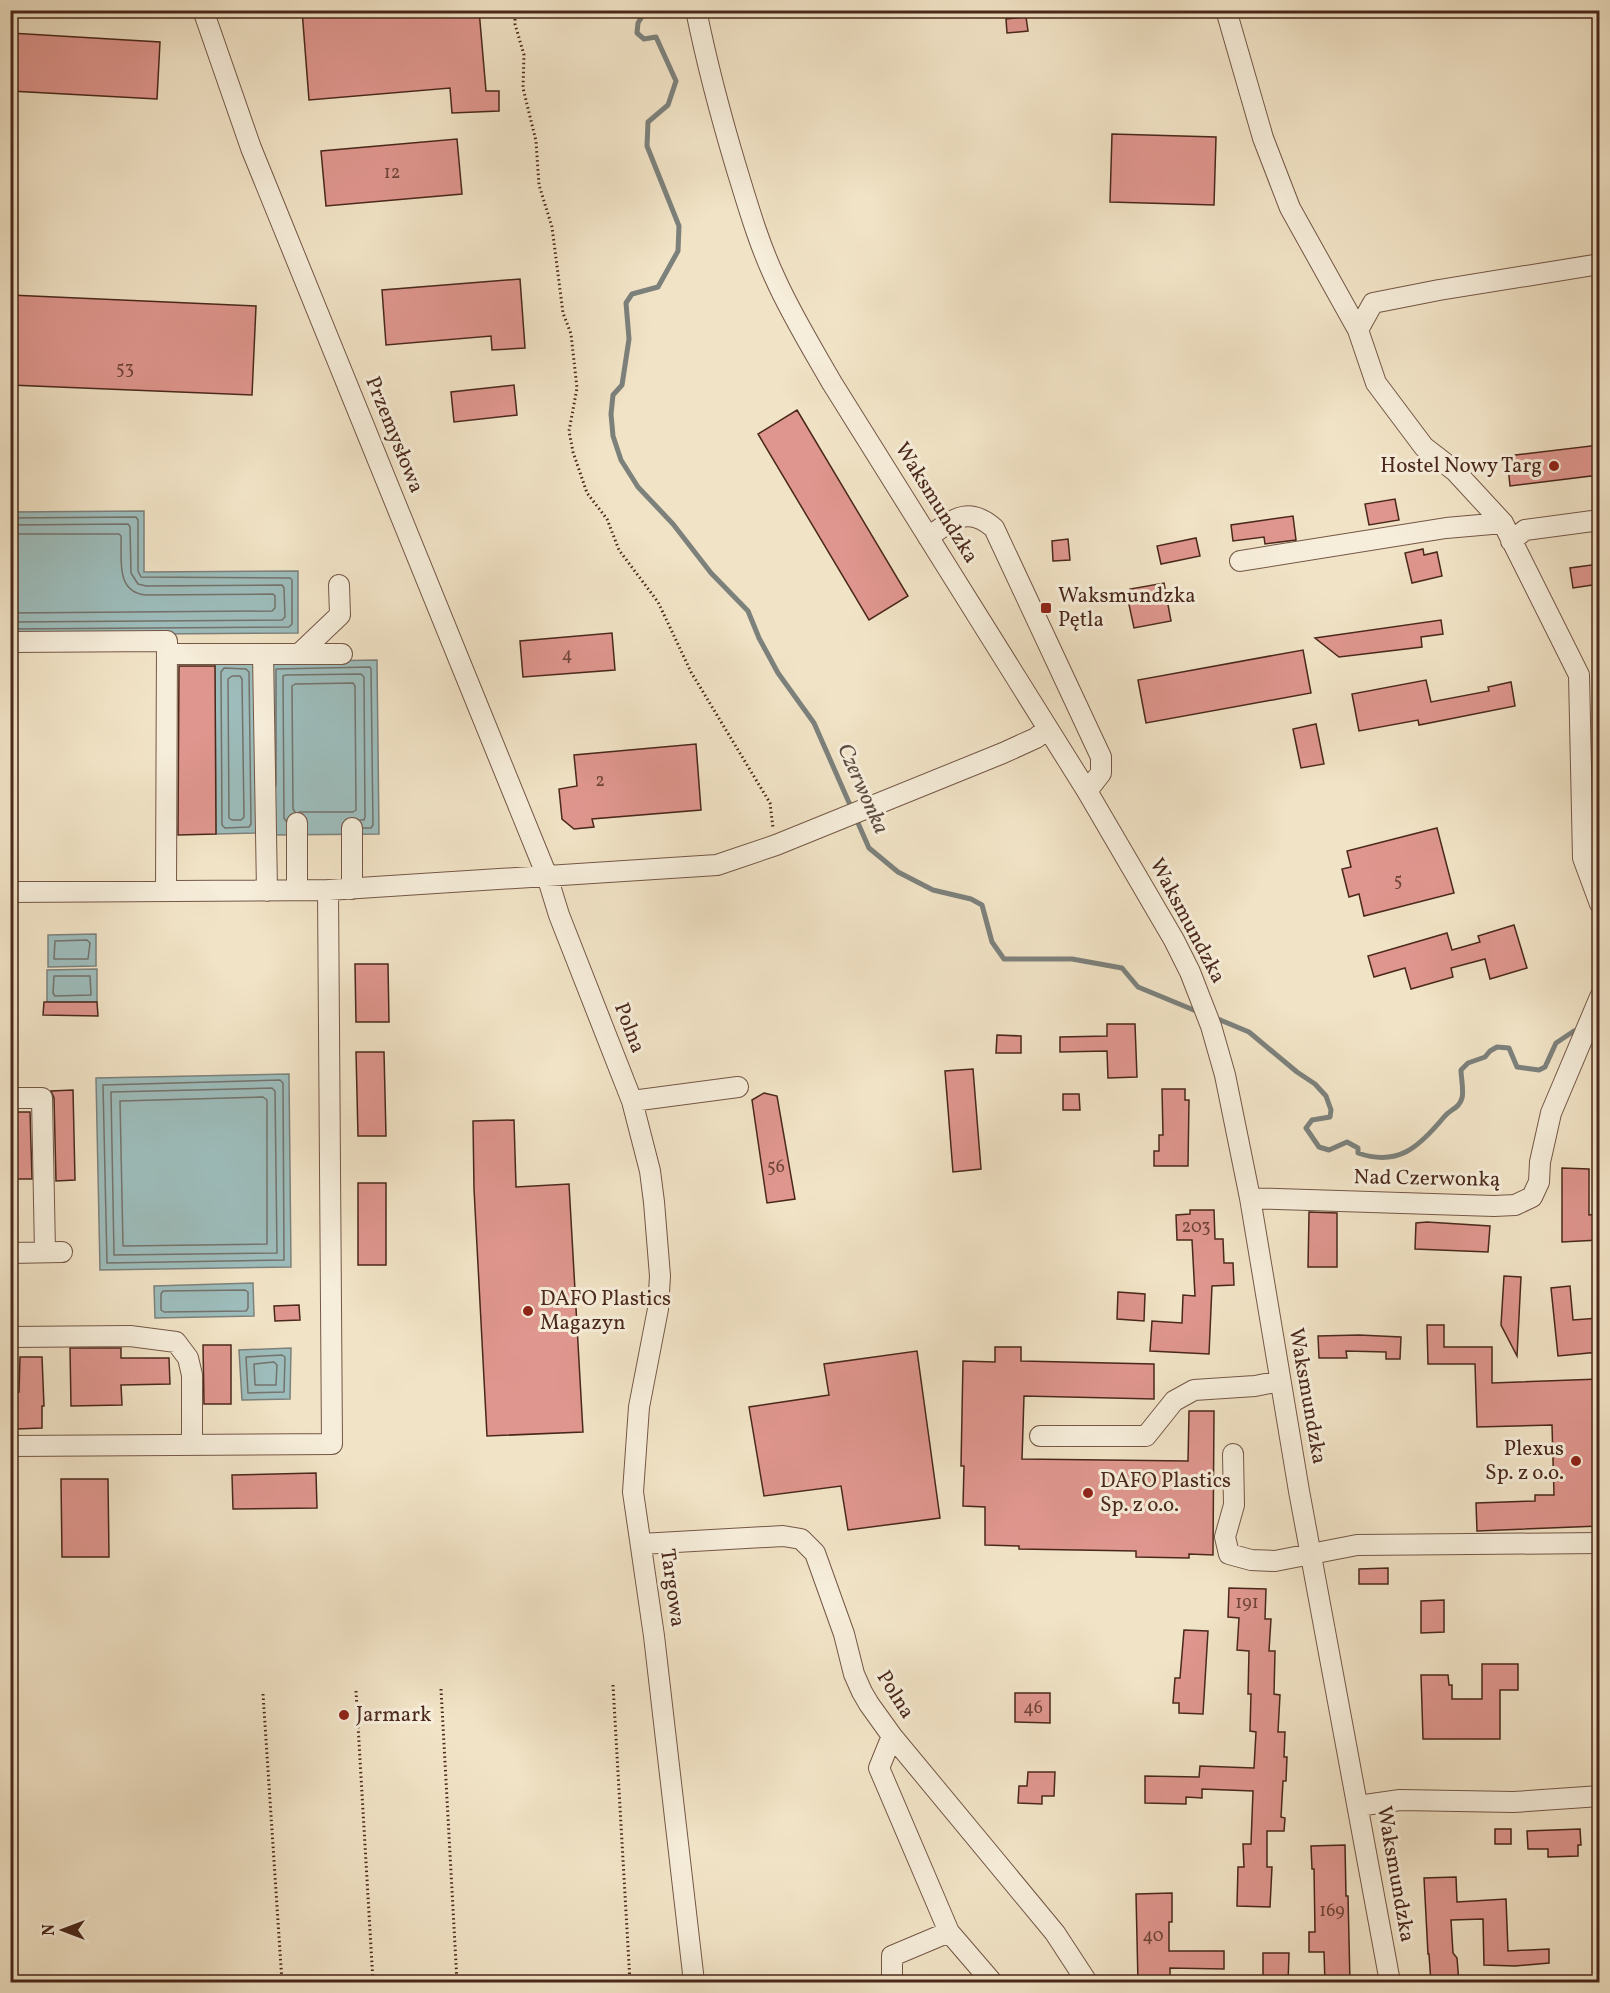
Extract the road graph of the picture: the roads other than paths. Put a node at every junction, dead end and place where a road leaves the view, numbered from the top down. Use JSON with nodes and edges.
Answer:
{"nodes":[{"id":1,"x":203,"y":10,"type":"edge"},
{"id":2,"x":696,"y":10,"type":"edge"},
{"id":3,"x":1226,"y":10,"type":"edge"},
{"id":4,"x":1599,"y":264,"type":"edge"},
{"id":5,"x":1358,"y":330,"type":"junction"},
{"id":6,"x":1599,"y":520,"type":"edge"},
{"id":7,"x":1503,"y":523,"type":"junction"},
{"id":8,"x":928,"y":537,"type":"junction"},
{"id":9,"x":1511,"y":541,"type":"junction"},
{"id":10,"x":1240,"y":561,"type":"dead end"},
{"id":11,"x":339,"y":585,"type":"dead end"},
{"id":12,"x":10,"y":642,"type":"edge"},
{"id":13,"x":167,"y":654,"type":"junction"},
{"id":14,"x":263,"y":654,"type":"junction"},
{"id":15,"x":299,"y":654,"type":"junction"},
{"id":16,"x":342,"y":654,"type":"dead end"},
{"id":17,"x":1047,"y":729,"type":"junction"},
{"id":18,"x":1087,"y":791,"type":"junction"},
{"id":19,"x":297,"y":823,"type":"dead end"},
{"id":20,"x":352,"y":828,"type":"dead end"},
{"id":21,"x":547,"y":876,"type":"junction"},
{"id":22,"x":352,"y":889,"type":"junction"},
{"id":23,"x":297,"y":890,"type":"junction"},
{"id":24,"x":328,"y":890,"type":"junction"},
{"id":25,"x":166,"y":891,"type":"junction"},
{"id":26,"x":267,"y":891,"type":"junction"},
{"id":27,"x":10,"y":892,"type":"edge"},
{"id":28,"x":1599,"y":904,"type":"edge"},
{"id":29,"x":1599,"y":997,"type":"edge"},
{"id":30,"x":738,"y":1087,"type":"dead end"},
{"id":31,"x":10,"y":1098,"type":"edge"},
{"id":32,"x":632,"y":1101,"type":"junction"},
{"id":33,"x":1250,"y":1198,"type":"junction"},
{"id":34,"x":654,"y":1202,"type":"joint"},
{"id":35,"x":10,"y":1253,"type":"edge"},
{"id":36,"x":10,"y":1336,"type":"edge"},
{"id":37,"x":1280,"y":1381,"type":"junction"},
{"id":38,"x":1040,"y":1436,"type":"dead end"},
{"id":39,"x":192,"y":1445,"type":"junction"},
{"id":40,"x":10,"y":1446,"type":"edge"},
{"id":41,"x":1233,"y":1454,"type":"dead end"},
{"id":42,"x":1599,"y":1543,"type":"edge"},
{"id":43,"x":641,"y":1544,"type":"junction"},
{"id":44,"x":1311,"y":1554,"type":"junction"},
{"id":45,"x":892,"y":1736,"type":"junction"},
{"id":46,"x":1599,"y":1796,"type":"edge"},
{"id":47,"x":1358,"y":1806,"type":"junction"},
{"id":48,"x":949,"y":1932,"type":"junction"},
{"id":49,"x":694,"y":1983,"type":"edge"},
{"id":50,"x":892,"y":1983,"type":"edge"},
{"id":51,"x":992,"y":1983,"type":"edge"},
{"id":52,"x":1086,"y":1983,"type":"edge"},
{"id":53,"x":1390,"y":1983,"type":"edge"}],
"edges":[{"from":1,"to":21,"type":"street","name":"Przemysłowa"},
{"from":2,"to":8,"type":"street","name":"Waksmundzka"},
{"from":3,"to":5,"type":"street"},
{"from":4,"to":5,"type":"street"},
{"from":5,"to":7,"type":"street"},
{"from":6,"to":9,"type":"street"},
{"from":7,"to":9,"type":"street"},
{"from":7,"to":10,"type":"street"},
{"from":8,"to":17,"type":"street","name":"Waksmundzka"},
{"from":8,"to":18,"type":"street"},
{"from":9,"to":28,"type":"street"},
{"from":11,"to":15,"type":"street"},
{"from":12,"to":13,"type":"street"},
{"from":13,"to":14,"type":"street"},
{"from":13,"to":25,"type":"street"},
{"from":14,"to":15,"type":"street"},
{"from":14,"to":26,"type":"street"},
{"from":15,"to":16,"type":"street"},
{"from":17,"to":18,"type":"street","name":"Waksmundzka"},
{"from":17,"to":21,"type":"street"},
{"from":18,"to":33,"type":"street","name":"Waksmundzka"},
{"from":19,"to":23,"type":"street"},
{"from":20,"to":22,"type":"street"},
{"from":21,"to":22,"type":"street"},
{"from":21,"to":32,"type":"street","name":"Polna"},
{"from":22,"to":24,"type":"street"},
{"from":23,"to":24,"type":"street"},
{"from":23,"to":26,"type":"street"},
{"from":24,"to":39,"type":"street"},
{"from":25,"to":26,"type":"street"},
{"from":25,"to":27,"type":"street"},
{"from":29,"to":33,"type":"street","name":"Nad Czerwonką"},
{"from":30,"to":32,"type":"street"},
{"from":31,"to":35,"type":"street"},
{"from":32,"to":34,"type":"street","name":"Polna"},
{"from":33,"to":37,"type":"street","name":"Waksmundzka"},
{"from":34,"to":43,"type":"street","name":"Targowa"},
{"from":36,"to":39,"type":"street"},
{"from":37,"to":38,"type":"street"},
{"from":37,"to":44,"type":"street","name":"Waksmundzka"},
{"from":39,"to":40,"type":"street"},
{"from":41,"to":44,"type":"street"},
{"from":42,"to":44,"type":"street"},
{"from":43,"to":45,"type":"street","name":"Polna"},
{"from":43,"to":49,"type":"street","name":"Targowa"},
{"from":44,"to":47,"type":"street","name":"Waksmundzka"},
{"from":45,"to":48,"type":"street"},
{"from":45,"to":52,"type":"street","name":"Polna"},
{"from":46,"to":47,"type":"street"},
{"from":47,"to":53,"type":"street","name":"Waksmundzka"},
{"from":48,"to":50,"type":"street"},
{"from":48,"to":51,"type":"street"}]}
